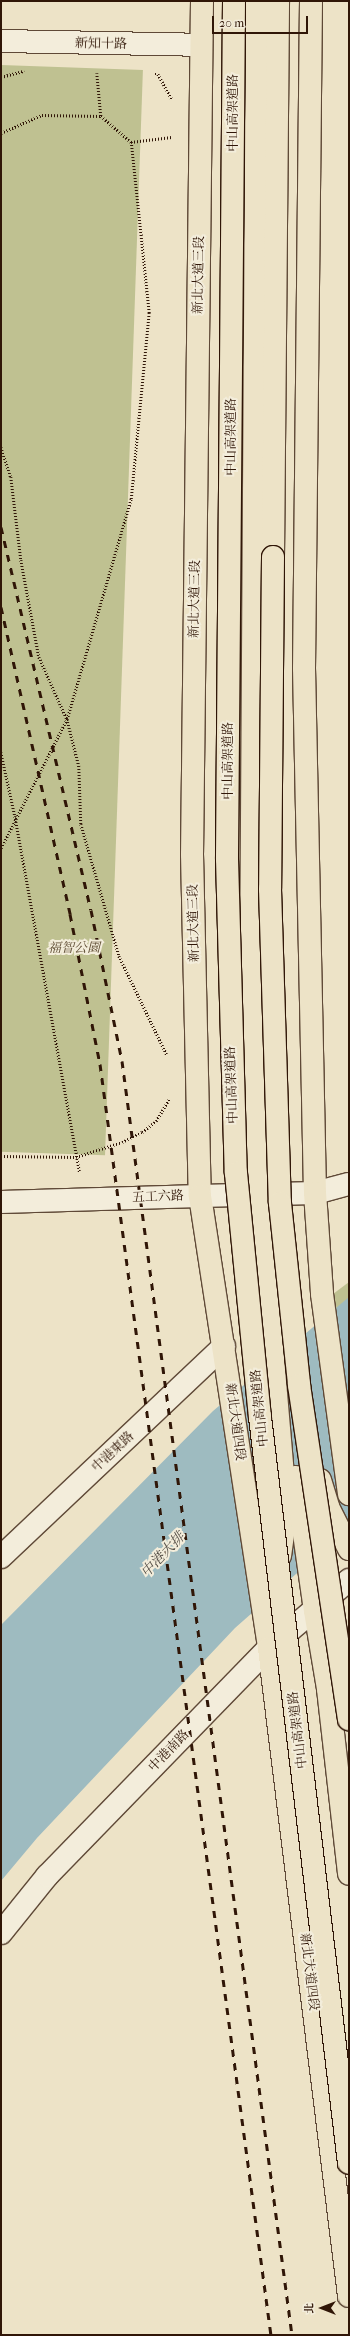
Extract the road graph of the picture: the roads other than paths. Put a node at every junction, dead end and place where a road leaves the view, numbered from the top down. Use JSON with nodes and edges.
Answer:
{"nodes":[{"id":1,"x":202,"y":1,"type":"edge"},
{"id":2,"x":234,"y":1,"type":"edge"},
{"id":3,"x":257,"y":1,"type":"edge"},
{"id":4,"x":278,"y":1,"type":"edge"},
{"id":5,"x":310,"y":1,"type":"edge"},
{"id":6,"x":1,"y":41,"type":"edge"},
{"id":7,"x":201,"y":45,"type":"junction"},
{"id":8,"x":349,"y":1184,"type":"edge"},
{"id":9,"x":315,"y":1193,"type":"junction"},
{"id":10,"x":259,"y":1195,"type":"junction"},
{"id":11,"x":200,"y":1196,"type":"junction"},
{"id":12,"x":1,"y":1202,"type":"edge"},
{"id":13,"x":264,"y":1252,"type":"junction"},
{"id":14,"x":276,"y":1329,"type":"junction"},
{"id":15,"x":224,"y":1346,"type":"junction"},
{"id":16,"x":349,"y":1494,"type":"edge"},
{"id":17,"x":349,"y":1549,"type":"edge"},
{"id":18,"x":1,"y":1557,"type":"edge"},
{"id":19,"x":349,"y":1580,"type":"edge"},
{"id":20,"x":315,"y":1611,"type":"junction"},
{"id":21,"x":269,"y":1637,"type":"junction"},
{"id":22,"x":349,"y":1719,"type":"edge"},
{"id":23,"x":349,"y":1874,"type":"edge"},
{"id":24,"x":1,"y":1934,"type":"edge"},
{"id":25,"x":349,"y":2163,"type":"edge"},
{"id":26,"x":349,"y":2296,"type":"edge"}],
"edges":[{"from":1,"to":7,"type":"main road","name":"新北大道三段"},
{"from":2,"to":25,"type":"main road","name":"中山高架道路","bridge":true},
{"from":3,"to":10,"type":"main road"},
{"from":4,"to":22,"type":"main road","bridge":true},
{"from":5,"to":9,"type":"main road"},
{"from":6,"to":7,"type":"street","name":"新知十路"},
{"from":7,"to":11,"type":"main road","name":"新北大道三段"},
{"from":8,"to":9,"type":"street","name":"五工六路"},
{"from":9,"to":10,"type":"street","name":"五工六路"},
{"from":9,"to":16,"type":"main road"},
{"from":10,"to":11,"type":"street","name":"五工六路"},
{"from":10,"to":13,"type":"main road","name":"新北大道四段"},
{"from":11,"to":12,"type":"street","name":"五工六路"},
{"from":11,"to":15,"type":"main road","name":"新北大道四段"},
{"from":13,"to":14,"type":"main road","name":"新北大道四段"},
{"from":13,"to":21,"type":"main road","name":"新北大道四段","bridge":true},
{"from":14,"to":17,"type":"main road","name":"新北大道四段","bridge":true},
{"from":14,"to":20,"type":"main road","name":"新北大道四段"},
{"from":15,"to":18,"type":"street","name":"中港東路"},
{"from":15,"to":21,"type":"main road","name":"新北大道四段"},
{"from":19,"to":20,"type":"street","name":"中港南路"},
{"from":20,"to":21,"type":"street","name":"中港南路"},
{"from":20,"to":23,"type":"main road","name":"新北大道四段"},
{"from":21,"to":24,"type":"street","name":"中港南路"},
{"from":21,"to":26,"type":"main road","name":"新北大道四段"}]}
